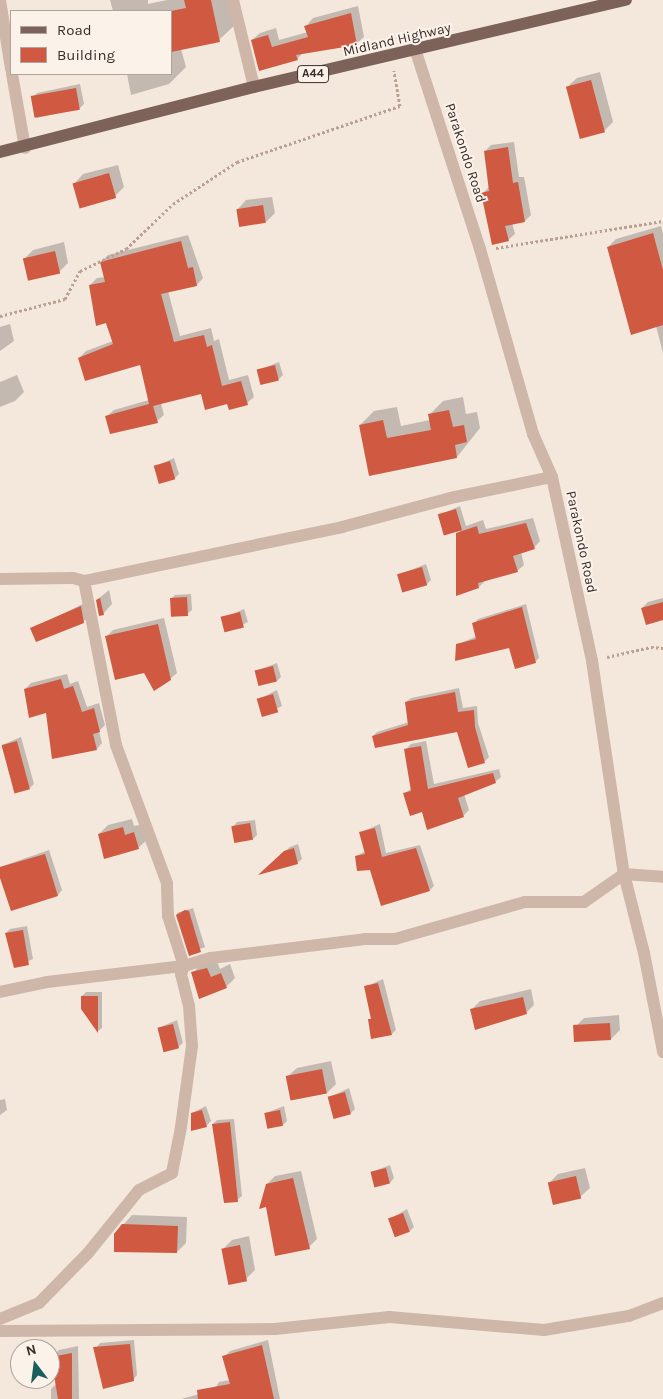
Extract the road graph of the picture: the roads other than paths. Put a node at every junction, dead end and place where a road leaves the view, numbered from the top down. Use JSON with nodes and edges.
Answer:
{"nodes":[{"id":1,"x":0,"y":0,"type":"edge"},
{"id":2,"x":233,"y":0,"type":"edge"},
{"id":3,"x":626,"y":0,"type":"edge"},
{"id":4,"x":416,"y":52,"type":"junction"},
{"id":5,"x":10,"y":63,"type":"edge"},
{"id":6,"x":12,"y":75,"type":"edge"},
{"id":7,"x":254,"y":88,"type":"junction"},
{"id":8,"x":25,"y":148,"type":"junction"},
{"id":9,"x":0,"y":152,"type":"edge"},
{"id":10,"x":552,"y":477,"type":"junction"},
{"id":11,"x":0,"y":579,"type":"edge"},
{"id":12,"x":84,"y":581,"type":"junction"},
{"id":13,"x":624,"y":874,"type":"junction"},
{"id":14,"x":663,"y":877,"type":"edge"},
{"id":15,"x":184,"y":966,"type":"junction"},
{"id":16,"x":0,"y":992,"type":"edge"},
{"id":17,"x":663,"y":1052,"type":"edge"},
{"id":18,"x":663,"y":1303,"type":"edge"},
{"id":19,"x":0,"y":1319,"type":"edge"},
{"id":20,"x":0,"y":1330,"type":"edge"}],
"edges":[{"from":1,"to":5,"type":"street"},
{"from":2,"to":7,"type":"street"},
{"from":3,"to":4,"type":"main road","name":"Midland Highway","number":"A44"},
{"from":4,"to":7,"type":"main road","name":"Midland Highway","number":"A44"},
{"from":4,"to":10,"type":"street","name":"Parakondo Road"},
{"from":6,"to":8,"type":"street"},
{"from":7,"to":8,"type":"main road","name":"Midland Highway","number":"A44"},
{"from":8,"to":9,"type":"main road","name":"Midland Highway","number":"A44"},
{"from":10,"to":12,"type":"street"},
{"from":10,"to":13,"type":"street","name":"Parakondo Road"},
{"from":11,"to":12,"type":"street"},
{"from":12,"to":15,"type":"street"},
{"from":13,"to":14,"type":"street"},
{"from":13,"to":15,"type":"street"},
{"from":13,"to":17,"type":"street","name":"Parakondo Road"},
{"from":15,"to":16,"type":"street"},
{"from":15,"to":19,"type":"street"},
{"from":18,"to":20,"type":"street"}]}
